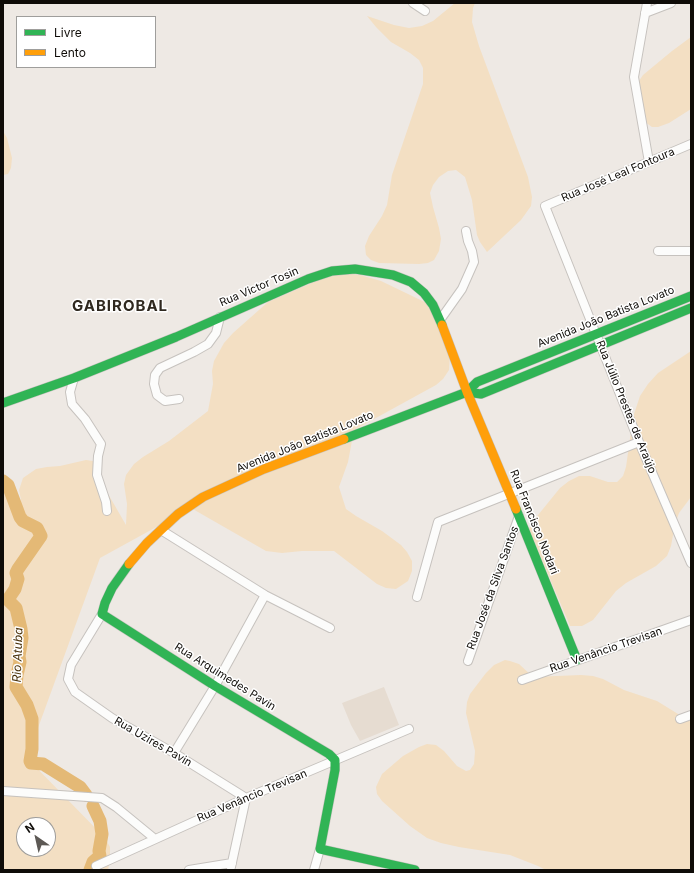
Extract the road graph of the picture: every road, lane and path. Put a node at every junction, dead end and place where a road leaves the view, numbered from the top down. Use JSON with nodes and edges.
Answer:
{"nodes":[{"id":1,"x":413,"y":3,"type":"edge"},
{"id":2,"x":647,"y":3,"type":"edge"},
{"id":3,"x":671,"y":3,"type":"edge"},
{"id":4,"x":425,"y":11,"type":"dead end"},
{"id":5,"x":645,"y":14,"type":"junction"},
{"id":6,"x":691,"y":144,"type":"edge"},
{"id":7,"x":649,"y":162,"type":"junction"},
{"id":8,"x":545,"y":206,"type":"joint"},
{"id":9,"x":466,"y":231,"type":"dead end"},
{"id":10,"x":658,"y":251,"type":"dead end"},
{"id":11,"x":691,"y":251,"type":"edge"},
{"id":12,"x":691,"y":296,"type":"edge"},
{"id":13,"x":691,"y":308,"type":"edge"},
{"id":14,"x":220,"y":317,"type":"junction"},
{"id":15,"x":440,"y":320,"type":"junction"},
{"id":16,"x":596,"y":335,"type":"junction"},
{"id":17,"x":600,"y":345,"type":"junction"},
{"id":18,"x":74,"y":378,"type":"junction"},
{"id":19,"x":467,"y":392,"type":"junction"},
{"id":20,"x":178,"y":399,"type":"dead end"},
{"id":21,"x":3,"y":402,"type":"edge"},
{"id":22,"x":639,"y":442,"type":"junction"},
{"id":23,"x":510,"y":493,"type":"junction"},
{"id":24,"x":107,"y":511,"type":"dead end"},
{"id":25,"x":519,"y":516,"type":"junction"},
{"id":26,"x":161,"y":530,"type":"junction"},
{"id":27,"x":691,"y":563,"type":"edge"},
{"id":28,"x":266,"y":595,"type":"junction"},
{"id":29,"x":417,"y":598,"type":"dead end"},
{"id":30,"x":102,"y":614,"type":"junction"},
{"id":31,"x":691,"y":620,"type":"edge"},
{"id":32,"x":330,"y":628,"type":"dead end"},
{"id":33,"x":468,"y":660,"type":"dead end"},
{"id":34,"x":576,"y":660,"type":"junction"},
{"id":35,"x":522,"y":680,"type":"dead end"},
{"id":36,"x":215,"y":686,"type":"junction"},
{"id":37,"x":691,"y":715,"type":"edge"},
{"id":38,"x":680,"y":719,"type":"dead end"},
{"id":39,"x":408,"y":728,"type":"dead end"},
{"id":40,"x":174,"y":753,"type":"junction"},
{"id":41,"x":335,"y":760,"type":"junction"},
{"id":42,"x":3,"y":791,"type":"edge"},
{"id":43,"x":246,"y":798,"type":"junction"},
{"id":44,"x":155,"y":839,"type":"junction"},
{"id":45,"x":320,"y":848,"type":"junction"},
{"id":46,"x":96,"y":866,"type":"dead end"},
{"id":47,"x":189,"y":870,"type":"edge"},
{"id":48,"x":314,"y":870,"type":"edge"},
{"id":49,"x":415,"y":870,"type":"edge"}],
"edges":[{"from":1,"to":4,"type":"street"},
{"from":2,"to":5,"type":"street"},
{"from":3,"to":5,"type":"street"},
{"from":5,"to":7,"type":"street"},
{"from":6,"to":7,"type":"street","name":"Rua José Leal Fontoura"},
{"from":7,"to":8,"type":"street","name":"Rua José Leal Fontoura"},
{"from":8,"to":16,"type":"street","name":"Rua Júlio Prestes de Araújo"},
{"from":9,"to":15,"type":"street"},
{"from":10,"to":11,"type":"street"},
{"from":12,"to":16,"type":"street","name":"Avenida João Batista Lovato"},
{"from":13,"to":17,"type":"street","name":"Avenida João Batista Lovato"},
{"from":14,"to":15,"type":"street","name":"Rua Victor Tosin"},
{"from":14,"to":18,"type":"street","name":"Rua Victor Tosin"},
{"from":14,"to":20,"type":"street"},
{"from":15,"to":19,"type":"street","name":"Rua Victor Tosin"},
{"from":16,"to":17,"type":"street","name":"Rua Júlio Prestes de Araújo"},
{"from":16,"to":19,"type":"street","name":"Avenida João Batista Lovato"},
{"from":17,"to":19,"type":"street","name":"Avenida João Batista Lovato"},
{"from":17,"to":22,"type":"street","name":"Rua Júlio Prestes de Araújo"},
{"from":18,"to":21,"type":"street","name":"Rua Victor Tosin"},
{"from":18,"to":24,"type":"street"},
{"from":19,"to":23,"type":"street","name":"Rua Francisco Nodari"},
{"from":19,"to":26,"type":"street","name":"Avenida João Batista Lovato"},
{"from":22,"to":23,"type":"street"},
{"from":22,"to":27,"type":"street","name":"Rua Júlio Prestes de Araújo"},
{"from":23,"to":25,"type":"street","name":"Rua Francisco Nodari"},
{"from":23,"to":29,"type":"street"},
{"from":25,"to":33,"type":"street","name":"Rua José da Silva Santos"},
{"from":25,"to":34,"type":"street","name":"Rua Francisco Nodari"},
{"from":26,"to":28,"type":"street"},
{"from":26,"to":30,"type":"street","name":"Avenida João Batista Lovato"},
{"from":28,"to":32,"type":"street"},
{"from":28,"to":36,"type":"street"},
{"from":30,"to":36,"type":"street","name":"Rua Arquimedes Pavin"},
{"from":30,"to":40,"type":"street","name":"Rua Uzires Pavin"},
{"from":31,"to":34,"type":"street","name":"Rua Venâncio Trevisan"},
{"from":34,"to":35,"type":"street","name":"Rua Venâncio Trevisan"},
{"from":36,"to":40,"type":"street"},
{"from":36,"to":41,"type":"street","name":"Rua Arquimedes Pavin"},
{"from":37,"to":38,"type":"street"},
{"from":39,"to":41,"type":"street","name":"Rua Venâncio Trevisan"},
{"from":40,"to":43,"type":"street","name":"Rua Uzires Pavin"},
{"from":41,"to":43,"type":"street","name":"Rua Venâncio Trevisan"},
{"from":41,"to":45,"type":"street"},
{"from":42,"to":44,"type":"street"},
{"from":43,"to":44,"type":"street","name":"Rua Venâncio Trevisan"},
{"from":43,"to":47,"type":"street"},
{"from":44,"to":46,"type":"street","name":"Rua Venâncio Trevisan"},
{"from":45,"to":48,"type":"street"},
{"from":45,"to":49,"type":"street"}]}
